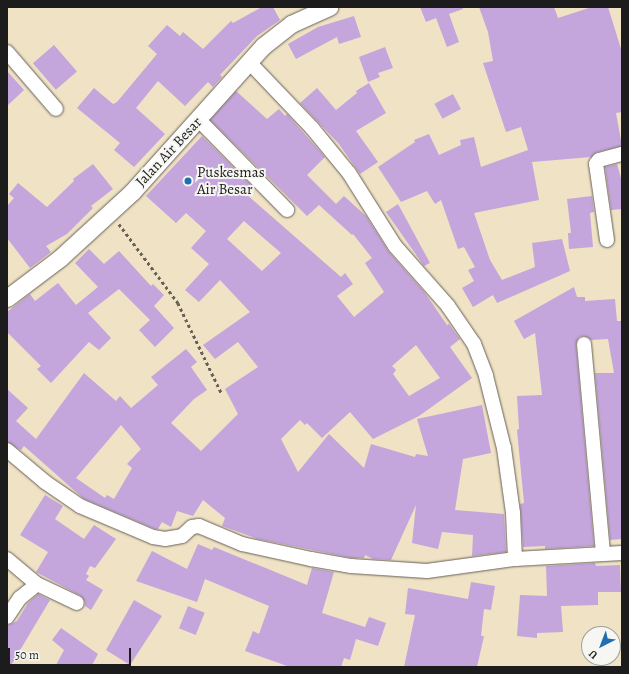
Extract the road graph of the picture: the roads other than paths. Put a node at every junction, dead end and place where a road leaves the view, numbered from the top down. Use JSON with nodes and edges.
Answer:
{"nodes":[{"id":1,"x":329,"y":7,"type":"edge"},
{"id":2,"x":7,"y":52,"type":"edge"},
{"id":3,"x":249,"y":62,"type":"junction"},
{"id":4,"x":56,"y":109,"type":"dead end"},
{"id":5,"x":199,"y":120,"type":"junction"},
{"id":6,"x":622,"y":154,"type":"edge"},
{"id":7,"x":287,"y":210,"type":"dead end"},
{"id":8,"x":607,"y":240,"type":"dead end"},
{"id":9,"x":7,"y":298,"type":"edge"},
{"id":10,"x":584,"y":344,"type":"dead end"},
{"id":11,"x":7,"y":450,"type":"edge"},
{"id":12,"x":602,"y":553,"type":"junction"},
{"id":13,"x":622,"y":553,"type":"edge"},
{"id":14,"x":7,"y":558,"type":"edge"},
{"id":15,"x":515,"y":559,"type":"junction"},
{"id":16,"x":37,"y":584,"type":"junction"},
{"id":17,"x":77,"y":603,"type":"dead end"},
{"id":18,"x":7,"y":617,"type":"edge"}],
"edges":[{"from":1,"to":3,"type":"street","name":"Jalan Air Besar"},
{"from":2,"to":4,"type":"street"},
{"from":3,"to":5,"type":"street","name":"Jalan Air Besar"},
{"from":3,"to":15,"type":"street"},
{"from":5,"to":7,"type":"street"},
{"from":5,"to":9,"type":"street","name":"Jalan Air Besar"},
{"from":6,"to":8,"type":"street"},
{"from":10,"to":12,"type":"street"},
{"from":11,"to":15,"type":"street"},
{"from":12,"to":13,"type":"street"},
{"from":12,"to":15,"type":"street"},
{"from":14,"to":16,"type":"street"},
{"from":16,"to":17,"type":"street"},
{"from":16,"to":18,"type":"street"}]}
